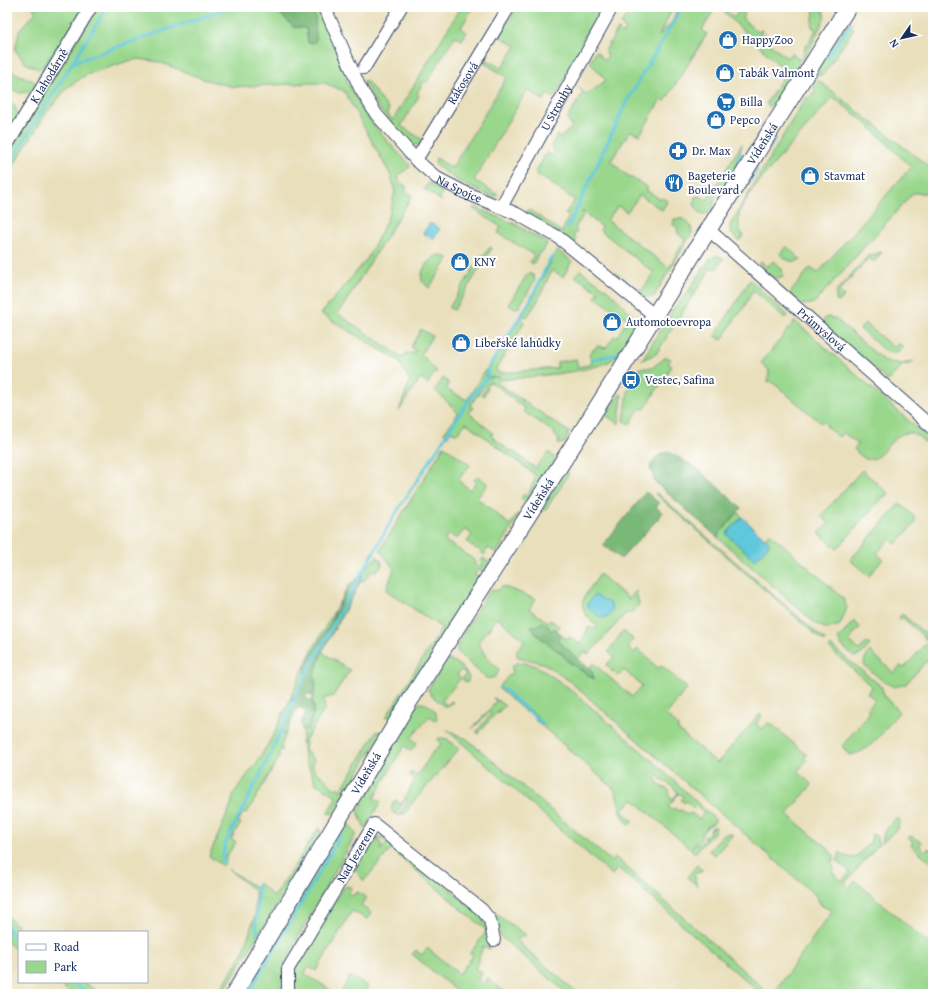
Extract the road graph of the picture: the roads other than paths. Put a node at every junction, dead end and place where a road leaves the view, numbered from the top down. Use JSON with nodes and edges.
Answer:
{"nodes":[{"id":1,"x":91,"y":7,"type":"edge"},
{"id":2,"x":323,"y":7,"type":"edge"},
{"id":3,"x":401,"y":7,"type":"edge"},
{"id":4,"x":509,"y":7,"type":"edge"},
{"id":5,"x":612,"y":7,"type":"edge"},
{"id":6,"x":848,"y":7,"type":"edge"},
{"id":7,"x":364,"y":68,"type":"dead end"},
{"id":8,"x":7,"y":145,"type":"edge"},
{"id":9,"x":416,"y":160,"type":"junction"},
{"id":10,"x":501,"y":207,"type":"junction"},
{"id":11,"x":709,"y":230,"type":"junction"},
{"id":12,"x":654,"y":315,"type":"junction"},
{"id":13,"x":933,"y":428,"type":"edge"},
{"id":14,"x":494,"y":940,"type":"dead end"},
{"id":15,"x":234,"y":994,"type":"edge"},
{"id":16,"x":288,"y":994,"type":"edge"}],
"edges":[{"from":1,"to":8,"type":"street","name":"K Jahodárně"},
{"from":2,"to":9,"type":"street","name":"Na Spojce"},
{"from":3,"to":7,"type":"street"},
{"from":4,"to":9,"type":"street","name":"Rákosová"},
{"from":5,"to":10,"type":"street","name":"U Strouhy"},
{"from":6,"to":11,"type":"main road","name":"Vídeňská"},
{"from":9,"to":10,"type":"street","name":"Na Spojce"},
{"from":10,"to":12,"type":"street","name":"Na Spojce"},
{"from":11,"to":12,"type":"main road","name":"Vídeňská"},
{"from":11,"to":13,"type":"street","name":"Průmyslová"},
{"from":12,"to":15,"type":"main road","name":"Vídeňská"},
{"from":14,"to":16,"type":"street","name":"Nad Jezerem"}]}
